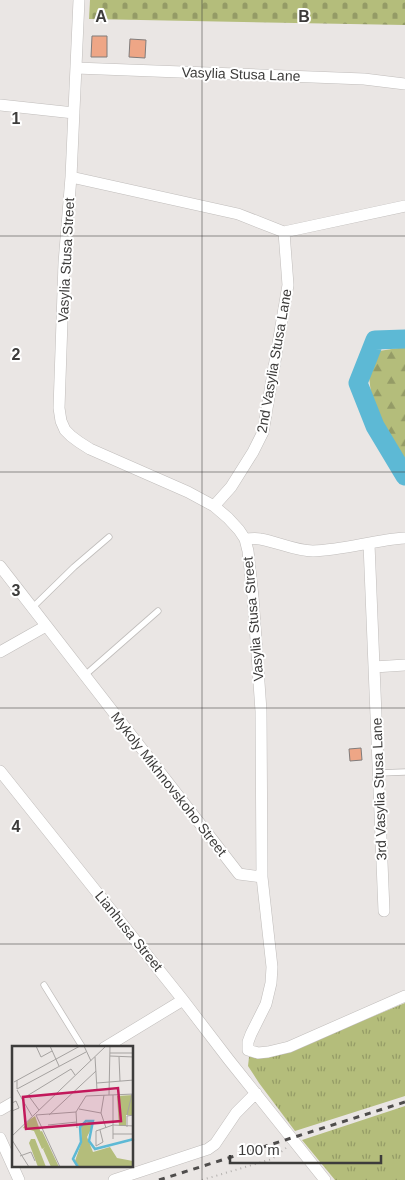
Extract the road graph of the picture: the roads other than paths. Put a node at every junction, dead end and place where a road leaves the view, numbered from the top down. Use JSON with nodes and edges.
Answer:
{"nodes":[{"id":1,"x":79,"y":0,"type":"edge"},
{"id":2,"x":76,"y":68,"type":"junction"},
{"id":3,"x":405,"y":84,"type":"edge"},
{"id":4,"x":0,"y":105,"type":"edge"},
{"id":5,"x":74,"y":113,"type":"junction"},
{"id":6,"x":70,"y":177,"type":"junction"},
{"id":7,"x":405,"y":206,"type":"edge"},
{"id":8,"x":284,"y":232,"type":"junction"},
{"id":9,"x":214,"y":506,"type":"junction"},
{"id":10,"x":109,"y":537,"type":"dead end"},
{"id":11,"x":405,"y":538,"type":"edge"},
{"id":12,"x":245,"y":539,"type":"junction"},
{"id":13,"x":369,"y":544,"type":"junction"},
{"id":14,"x":0,"y":566,"type":"edge"},
{"id":15,"x":32,"y":608,"type":"junction"},
{"id":16,"x":158,"y":611,"type":"dead end"},
{"id":17,"x":46,"y":626,"type":"junction"},
{"id":18,"x":0,"y":652,"type":"edge"},
{"id":19,"x":405,"y":666,"type":"edge"},
{"id":20,"x":374,"y":667,"type":"junction"},
{"id":21,"x":84,"y":676,"type":"junction"},
{"id":22,"x":0,"y":771,"type":"edge"},
{"id":23,"x":405,"y":772,"type":"edge"},
{"id":24,"x":379,"y":773,"type":"junction"},
{"id":25,"x":262,"y":877,"type":"junction"},
{"id":26,"x":384,"y":911,"type":"dead end"},
{"id":27,"x":44,"y":984,"type":"dead end"},
{"id":28,"x":405,"y":996,"type":"edge"},
{"id":29,"x":184,"y":1000,"type":"junction"},
{"id":30,"x":82,"y":1046,"type":"edge"},
{"id":31,"x":107,"y":1046,"type":"edge"},
{"id":32,"x":248,"y":1050,"type":"junction"},
{"id":33,"x":231,"y":1062,"type":"junction"},
{"id":34,"x":256,"y":1093,"type":"junction"},
{"id":35,"x":12,"y":1103,"type":"edge"},
{"id":36,"x":0,"y":1110,"type":"edge"},
{"id":37,"x":0,"y":1138,"type":"edge"},
{"id":38,"x":12,"y":1165,"type":"edge"},
{"id":39,"x":14,"y":1168,"type":"edge"},
{"id":40,"x":19,"y":1180,"type":"edge"},
{"id":41,"x":114,"y":1180,"type":"edge"},
{"id":42,"x":325,"y":1180,"type":"edge"}],
"edges":[{"from":1,"to":2,"type":"street","name":"Vasylia Stusa Street"},
{"from":2,"to":3,"type":"street","name":"Vasylia Stusa Lane"},
{"from":2,"to":5,"type":"street","name":"Vasylia Stusa Street"},
{"from":4,"to":5,"type":"street"},
{"from":5,"to":6,"type":"street","name":"Vasylia Stusa Street"},
{"from":6,"to":8,"type":"street"},
{"from":6,"to":9,"type":"street","name":"Vasylia Stusa Street"},
{"from":7,"to":8,"type":"street"},
{"from":8,"to":9,"type":"street","name":"2nd Vasylia Stusa Lane"},
{"from":9,"to":12,"type":"street","name":"Vasylia Stusa Street"},
{"from":10,"to":15,"type":"lane"},
{"from":11,"to":13,"type":"street"},
{"from":12,"to":13,"type":"street"},
{"from":12,"to":25,"type":"street","name":"Vasylia Stusa Street"},
{"from":13,"to":20,"type":"street","name":"3rd Vasylia Stusa Lane"},
{"from":14,"to":15,"type":"street","name":"Mykoly Mikhnovskoho Street"},
{"from":15,"to":17,"type":"street","name":"Mykoly Mikhnovskoho Street"},
{"from":16,"to":21,"type":"lane"},
{"from":17,"to":18,"type":"street"},
{"from":17,"to":21,"type":"street","name":"Mykoly Mikhnovskoho Street"},
{"from":19,"to":20,"type":"street"},
{"from":20,"to":24,"type":"street","name":"3rd Vasylia Stusa Lane"},
{"from":21,"to":25,"type":"street","name":"Mykoly Mikhnovskoho Street"},
{"from":22,"to":29,"type":"street","name":"Lianhusa Street"},
{"from":23,"to":24,"type":"lane"},
{"from":24,"to":26,"type":"street","name":"3rd Vasylia Stusa Lane"},
{"from":25,"to":32,"type":"street","name":"Vasylia Stusa Street"},
{"from":27,"to":30,"type":"lane"},
{"from":28,"to":32,"type":"street"},
{"from":29,"to":31,"type":"street"},
{"from":29,"to":33,"type":"street","name":"Lianhusa Street"},
{"from":32,"to":33,"type":"street"},
{"from":33,"to":34,"type":"street","name":"Lianhusa Street"},
{"from":34,"to":41,"type":"street"},
{"from":34,"to":42,"type":"street","name":"Lianhusa Street"},
{"from":35,"to":36,"type":"street"},
{"from":37,"to":38,"type":"street"},
{"from":39,"to":40,"type":"street"}]}
